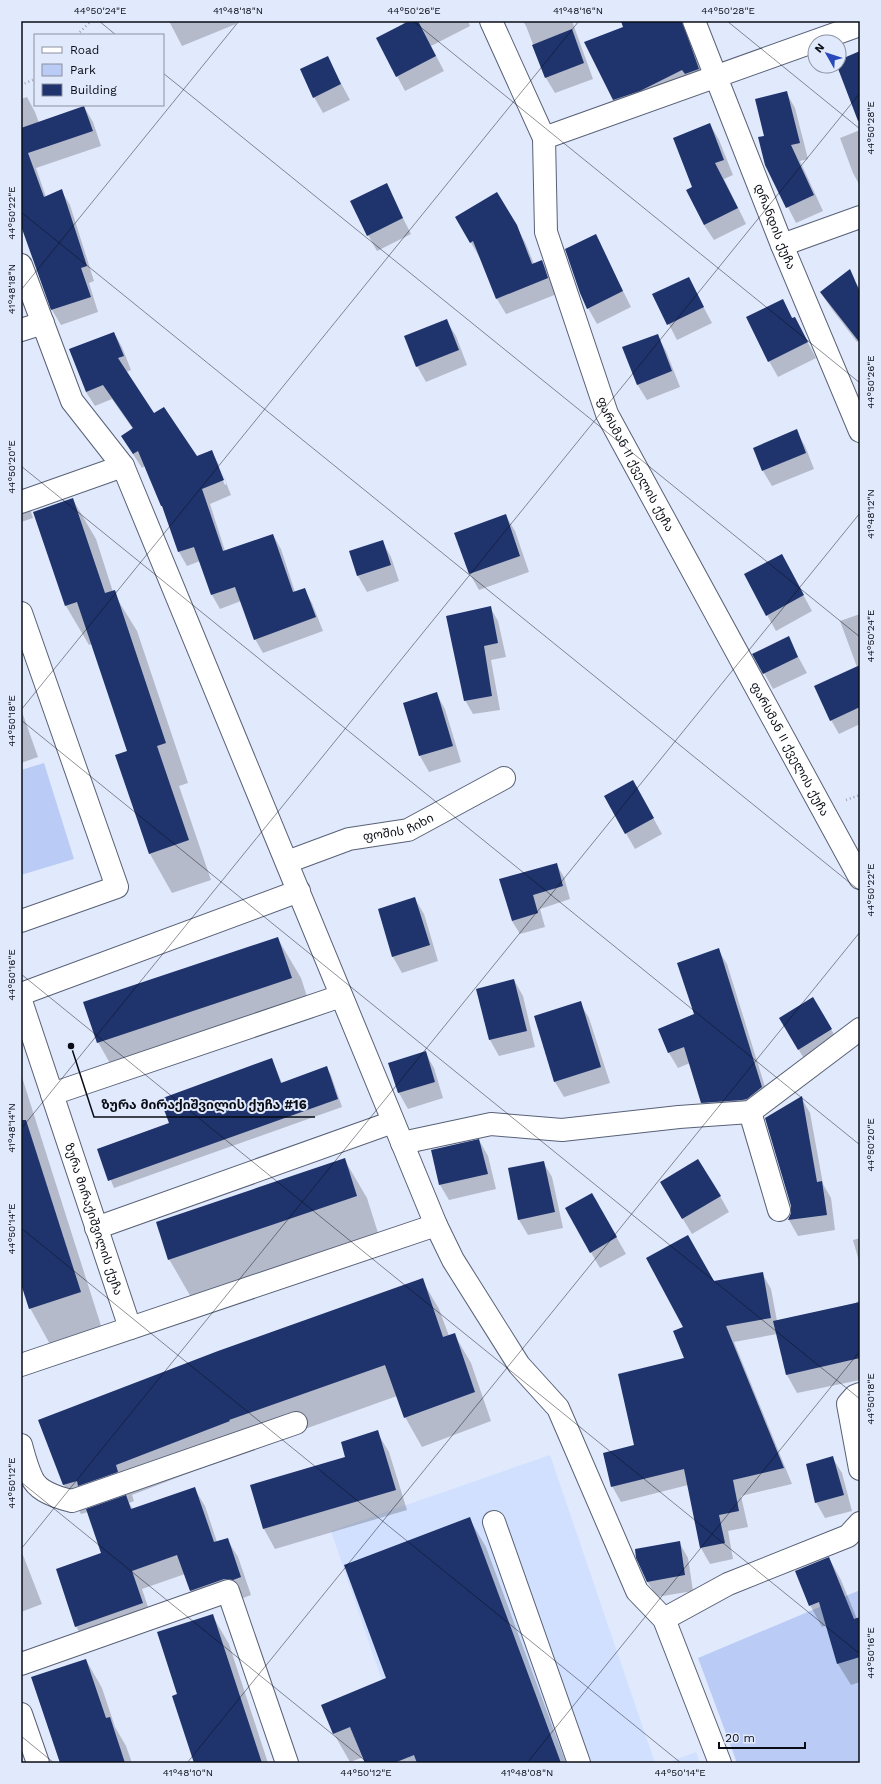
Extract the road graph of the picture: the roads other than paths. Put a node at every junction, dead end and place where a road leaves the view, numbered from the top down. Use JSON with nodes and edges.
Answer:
{"nodes":[{"id":1,"x":491,"y":21,"type":"edge"},
{"id":2,"x":694,"y":21,"type":"edge"},
{"id":3,"x":860,"y":25,"type":"edge"},
{"id":4,"x":718,"y":77,"type":"junction"},
{"id":5,"x":544,"y":138,"type":"junction"},
{"id":6,"x":860,"y":217,"type":"edge"},
{"id":7,"x":782,"y":245,"type":"junction"},
{"id":8,"x":21,"y":265,"type":"edge"},
{"id":9,"x":42,"y":323,"type":"junction"},
{"id":10,"x":21,"y":330,"type":"edge"},
{"id":11,"x":860,"y":431,"type":"edge"},
{"id":12,"x":123,"y":466,"type":"junction"},
{"id":13,"x":21,"y":502,"type":"edge"},
{"id":14,"x":21,"y":613,"type":"edge"},
{"id":15,"x":504,"y":778,"type":"dead end"},
{"id":16,"x":287,"y":862,"type":"junction"},
{"id":17,"x":860,"y":878,"type":"edge"},
{"id":18,"x":298,"y":891,"type":"junction"},
{"id":19,"x":21,"y":921,"type":"edge"},
{"id":20,"x":21,"y":994,"type":"edge"},
{"id":21,"x":341,"y":996,"type":"junction"},
{"id":22,"x":21,"y":1001,"type":"edge"},
{"id":23,"x":860,"y":1029,"type":"edge"},
{"id":24,"x":52,"y":1094,"type":"junction"},
{"id":25,"x":750,"y":1112,"type":"junction"},
{"id":26,"x":393,"y":1122,"type":"junction"},
{"id":27,"x":402,"y":1143,"type":"junction"},
{"id":28,"x":779,"y":1210,"type":"dead end"},
{"id":29,"x":436,"y":1225,"type":"junction"},
{"id":30,"x":96,"y":1228,"type":"junction"},
{"id":31,"x":130,"y":1328,"type":"junction"},
{"id":32,"x":21,"y":1365,"type":"edge"},
{"id":33,"x":860,"y":1394,"type":"edge"},
{"id":34,"x":296,"y":1423,"type":"dead end"},
{"id":35,"x":21,"y":1445,"type":"edge"},
{"id":36,"x":860,"y":1469,"type":"edge"},
{"id":37,"x":494,"y":1522,"type":"dead end"},
{"id":38,"x":860,"y":1523,"type":"edge"},
{"id":39,"x":664,"y":1619,"type":"junction"},
{"id":40,"x":21,"y":1664,"type":"edge"},
{"id":41,"x":21,"y":1714,"type":"edge"},
{"id":42,"x":38,"y":1763,"type":"edge"},
{"id":43,"x":287,"y":1763,"type":"edge"},
{"id":44,"x":579,"y":1763,"type":"edge"},
{"id":45,"x":720,"y":1763,"type":"edge"}],
"edges":[{"from":1,"to":5,"type":"street","name":"ფარსმან II ქველის ქუჩა"},
{"from":2,"to":4,"type":"street","name":"დრანდის ქუჩა"},
{"from":3,"to":4,"type":"street"},
{"from":4,"to":5,"type":"street"},
{"from":4,"to":7,"type":"street","name":"დრანდის ქუჩა"},
{"from":5,"to":17,"type":"street","name":"ფარსმან II ქველის ქუჩა"},
{"from":6,"to":7,"type":"street"},
{"from":7,"to":11,"type":"street","name":"დრანდის ქუჩა"},
{"from":8,"to":9,"type":"street"},
{"from":9,"to":10,"type":"street"},
{"from":9,"to":12,"type":"street"},
{"from":12,"to":13,"type":"street"},
{"from":12,"to":16,"type":"street"},
{"from":14,"to":19,"type":"street"},
{"from":15,"to":16,"type":"street","name":"ფოშის ჩიხი"},
{"from":16,"to":18,"type":"street"},
{"from":18,"to":20,"type":"street"},
{"from":18,"to":21,"type":"street"},
{"from":21,"to":24,"type":"street"},
{"from":21,"to":26,"type":"street"},
{"from":22,"to":24,"type":"street","name":"ზურა მირაქიშვილის ქუჩა"},
{"from":23,"to":25,"type":"street"},
{"from":24,"to":30,"type":"street","name":"ზურა მირაქიშვილის ქუჩა"},
{"from":25,"to":27,"type":"street"},
{"from":25,"to":28,"type":"street"},
{"from":26,"to":27,"type":"street"},
{"from":26,"to":30,"type":"street"},
{"from":27,"to":29,"type":"street"},
{"from":29,"to":31,"type":"street"},
{"from":29,"to":39,"type":"street"},
{"from":30,"to":31,"type":"street","name":"ზურა მირაქიშვილის ქუჩა"},
{"from":31,"to":32,"type":"street"},
{"from":33,"to":36,"type":"street"},
{"from":34,"to":35,"type":"street"},
{"from":37,"to":44,"type":"street"},
{"from":38,"to":39,"type":"street"},
{"from":39,"to":45,"type":"street"},
{"from":40,"to":43,"type":"street"},
{"from":41,"to":42,"type":"street"}]}
